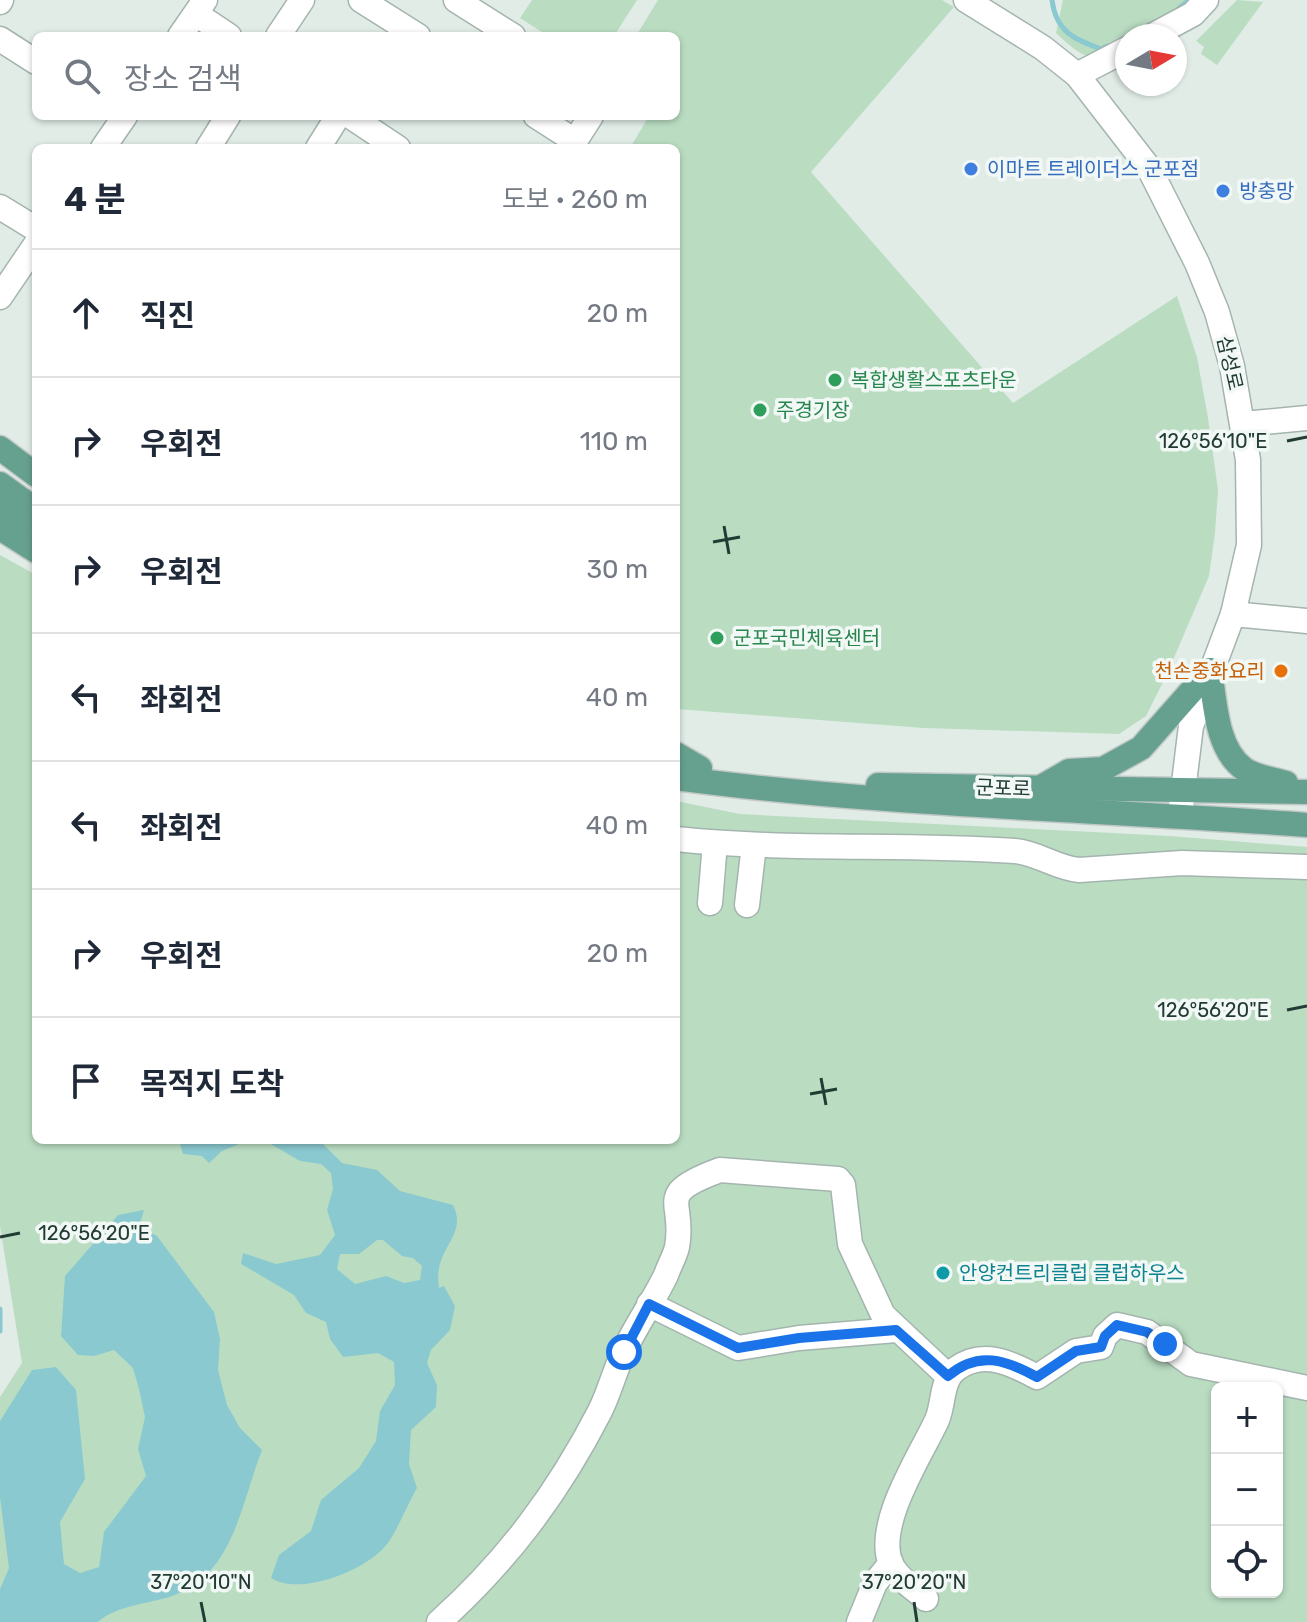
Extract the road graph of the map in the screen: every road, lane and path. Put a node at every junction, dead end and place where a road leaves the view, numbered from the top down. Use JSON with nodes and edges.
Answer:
{"nodes":[{"id":1,"x":302,"y":0,"type":"edge"},
{"id":2,"x":361,"y":0,"type":"edge"},
{"id":3,"x":456,"y":0,"type":"edge"},
{"id":4,"x":966,"y":0,"type":"edge"},
{"id":5,"x":1206,"y":0,"type":"edge"},
{"id":6,"x":200,"y":7,"type":"edge"},
{"id":7,"x":1174,"y":24,"type":"edge"},
{"id":8,"x":183,"y":32,"type":"edge"},
{"id":9,"x":225,"y":32,"type":"edge"},
{"id":10,"x":281,"y":32,"type":"edge"},
{"id":11,"x":412,"y":32,"type":"edge"},
{"id":12,"x":507,"y":32,"type":"edge"},
{"id":13,"x":0,"y":39,"type":"edge"},
{"id":14,"x":1115,"y":55,"type":"edge"},
{"id":15,"x":32,"y":59,"type":"edge"},
{"id":16,"x":1077,"y":75,"type":"junction"},
{"id":17,"x":122,"y":120,"type":"edge"},
{"id":18,"x":226,"y":120,"type":"edge"},
{"id":19,"x":336,"y":120,"type":"edge"},
{"id":20,"x":356,"y":120,"type":"edge"},
{"id":21,"x":541,"y":120,"type":"edge"},
{"id":22,"x":589,"y":120,"type":"edge"},
{"id":23,"x":106,"y":144,"type":"edge"},
{"id":24,"x":210,"y":144,"type":"edge"},
{"id":25,"x":320,"y":144,"type":"edge"},
{"id":26,"x":392,"y":144,"type":"edge"},
{"id":27,"x":572,"y":144,"type":"edge"},
{"id":28,"x":574,"y":144,"type":"edge"},
{"id":29,"x":0,"y":207,"type":"edge"},
{"id":30,"x":32,"y":227,"type":"edge"},
{"id":31,"x":32,"y":250,"type":"edge"},
{"id":32,"x":0,"y":297,"type":"edge"},
{"id":33,"x":1307,"y":418,"type":"edge"},
{"id":34,"x":1243,"y":424,"type":"junction"},
{"id":35,"x":3,"y":453,"type":"edge"},
{"id":36,"x":32,"y":472,"type":"edge"},
{"id":37,"x":0,"y":484,"type":"edge"},
{"id":38,"x":0,"y":505,"type":"edge"},
{"id":39,"x":32,"y":507,"type":"edge"},
{"id":40,"x":32,"y":526,"type":"edge"},
{"id":41,"x":0,"y":528,"type":"edge"},
{"id":42,"x":32,"y":548,"type":"edge"},
{"id":43,"x":1233,"y":614,"type":"junction"},
{"id":44,"x":1307,"y":621,"type":"edge"},
{"id":45,"x":1210,"y":670,"type":"junction"},
{"id":46,"x":688,"y":766,"type":"edge"},
{"id":47,"x":680,"y":779,"type":"edge"},
{"id":48,"x":680,"y":788,"type":"edge"},
{"id":49,"x":1025,"y":788,"type":"junction"},
{"id":50,"x":1182,"y":790,"type":"junction"},
{"id":51,"x":1307,"y":791,"type":"edge"},
{"id":52,"x":781,"y":792,"type":"junction"},
{"id":53,"x":929,"y":804,"type":"junction"},
{"id":54,"x":1180,"y":815,"type":"junction"},
{"id":55,"x":1307,"y":825,"type":"edge"},
{"id":56,"x":715,"y":843,"type":"junction"},
{"id":57,"x":754,"y":845,"type":"junction"},
{"id":58,"x":680,"y":846,"type":"edge"},
{"id":59,"x":1307,"y":867,"type":"edge"},
{"id":60,"x":710,"y":903,"type":"dead end"},
{"id":61,"x":747,"y":905,"type":"dead end"},
{"id":62,"x":649,"y":1304,"type":"junction"},
{"id":63,"x":896,"y":1330,"type":"junction"},
{"id":64,"x":948,"y":1376,"type":"junction"},
{"id":65,"x":1307,"y":1388,"type":"edge"},
{"id":66,"x":891,"y":1563,"type":"junction"},
{"id":67,"x":926,"y":1599,"type":"dead end"},
{"id":68,"x":439,"y":1622,"type":"edge"},
{"id":69,"x":859,"y":1622,"type":"edge"}],
"edges":[{"from":1,"to":10,"type":"street"},
{"from":2,"to":11,"type":"street"},
{"from":3,"to":12,"type":"street"},
{"from":4,"to":16,"type":"street","name":"삼성로"},
{"from":5,"to":7,"type":"street"},
{"from":6,"to":8,"type":"street"},
{"from":6,"to":9,"type":"street"},
{"from":13,"to":15,"type":"street"},
{"from":14,"to":16,"type":"street"},
{"from":16,"to":34,"type":"street","name":"삼성로"},
{"from":17,"to":23,"type":"street"},
{"from":18,"to":24,"type":"street"},
{"from":19,"to":25,"type":"street"},
{"from":20,"to":26,"type":"street"},
{"from":21,"to":27,"type":"street"},
{"from":22,"to":28,"type":"street"},
{"from":29,"to":30,"type":"street"},
{"from":31,"to":32,"type":"street"},
{"from":33,"to":34,"type":"street"},
{"from":34,"to":43,"type":"street","name":"삼성로"},
{"from":35,"to":36,"type":"main road"},
{"from":37,"to":39,"type":"main road"},
{"from":38,"to":40,"type":"main road"},
{"from":41,"to":42,"type":"main road"},
{"from":43,"to":44,"type":"street"},
{"from":43,"to":45,"type":"street","name":"삼성로"},
{"from":45,"to":49,"type":"main road"},
{"from":45,"to":50,"type":"street","name":"삼성로"},
{"from":45,"to":51,"type":"main road"},
{"from":46,"to":49,"type":"main road","name":"군포로"},
{"from":47,"to":52,"type":"main road","name":"군포로"},
{"from":48,"to":52,"type":"main road","name":"군포로"},
{"from":49,"to":50,"type":"main road","name":"군포로"},
{"from":49,"to":53,"type":"main road"},
{"from":50,"to":51,"type":"main road","name":"군포로"},
{"from":50,"to":54,"type":"street","name":"삼성로"},
{"from":52,"to":53,"type":"main road","name":"군포로"},
{"from":53,"to":54,"type":"main road","name":"군포로"},
{"from":54,"to":55,"type":"main road","name":"군포로"},
{"from":56,"to":57,"type":"street"},
{"from":56,"to":58,"type":"street"},
{"from":56,"to":60,"type":"street"},
{"from":57,"to":59,"type":"street"},
{"from":57,"to":61,"type":"street"},
{"from":62,"to":63,"type":"street"},
{"from":62,"to":63,"type":"street"},
{"from":62,"to":68,"type":"street"},
{"from":63,"to":64,"type":"street"},
{"from":64,"to":65,"type":"street"},
{"from":64,"to":66,"type":"street"},
{"from":66,"to":67,"type":"street"},
{"from":66,"to":69,"type":"street"}]}
